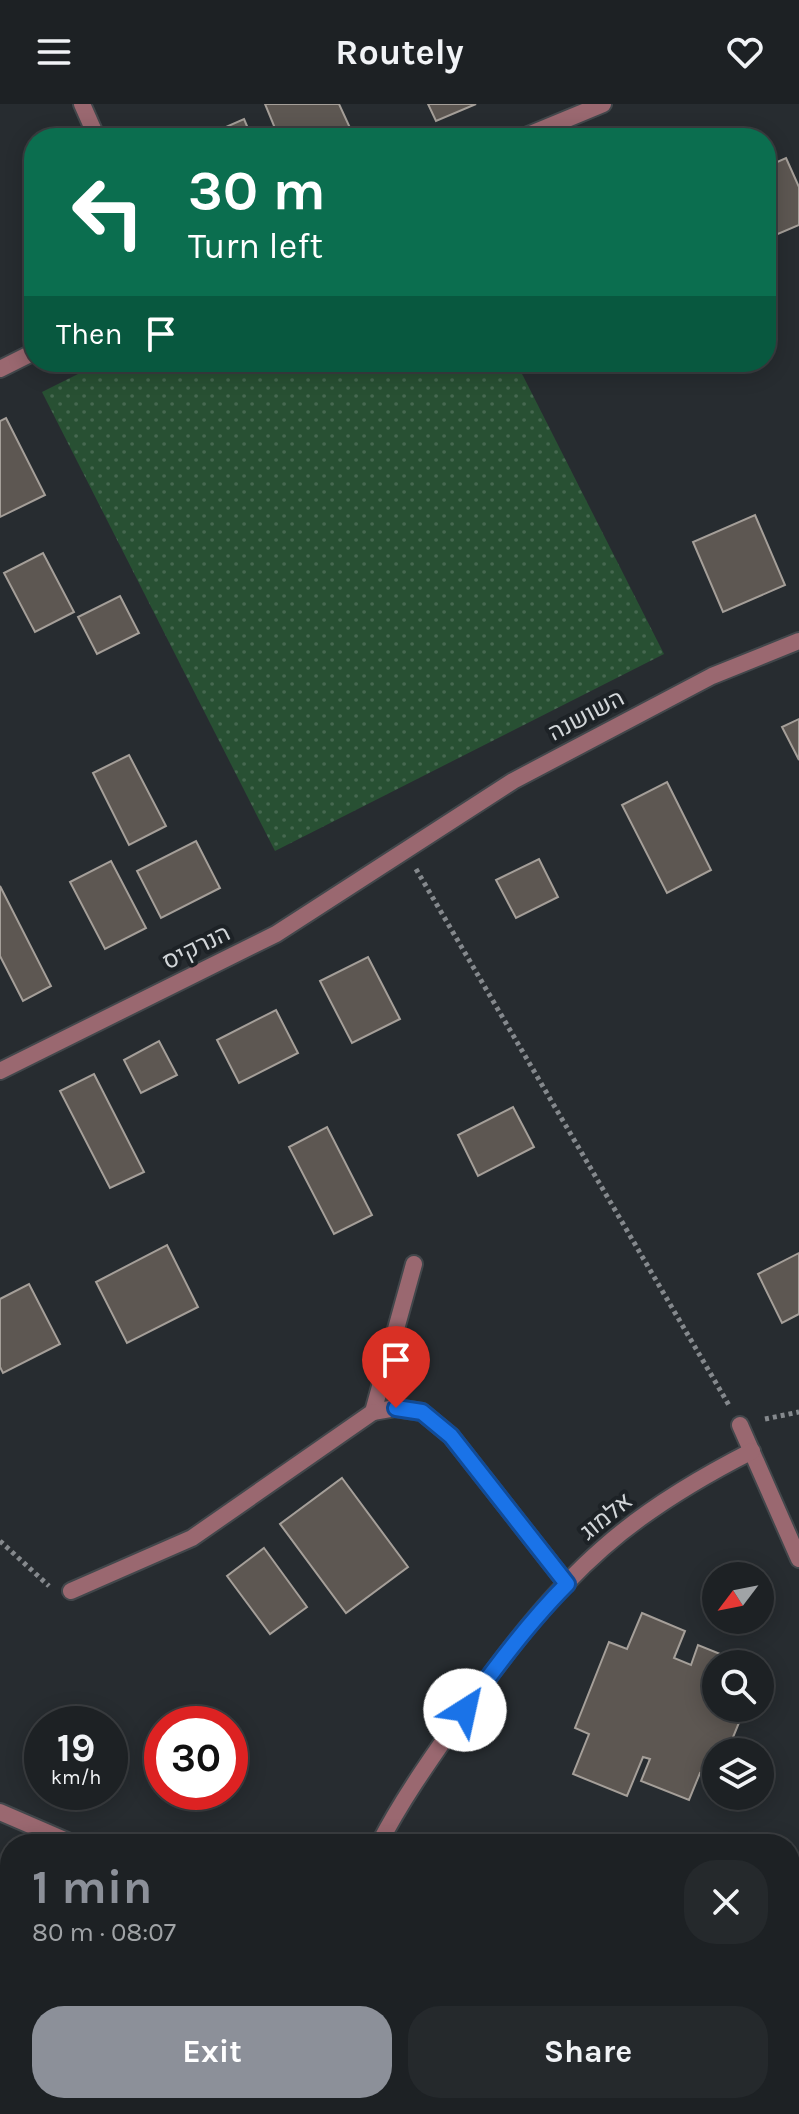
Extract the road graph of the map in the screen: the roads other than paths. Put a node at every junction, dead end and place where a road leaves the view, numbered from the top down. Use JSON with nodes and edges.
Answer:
{"nodes":[{"id":1,"x":82,"y":104,"type":"edge"},
{"id":2,"x":603,"y":104,"type":"edge"},
{"id":3,"x":93,"y":128,"type":"edge"},
{"id":4,"x":545,"y":128,"type":"edge"},
{"id":5,"x":24,"y":357,"type":"edge"},
{"id":6,"x":0,"y":369,"type":"edge"},
{"id":7,"x":799,"y":641,"type":"edge"},
{"id":8,"x":405,"y":850,"type":"joint"},
{"id":9,"x":0,"y":1071,"type":"edge"},
{"id":10,"x":414,"y":1264,"type":"dead end"},
{"id":11,"x":373,"y":1412,"type":"junction"},
{"id":12,"x":740,"y":1425,"type":"road end"},
{"id":13,"x":752,"y":1451,"type":"junction"},
{"id":14,"x":799,"y":1559,"type":"edge"},
{"id":15,"x":567,"y":1584,"type":"junction"},
{"id":16,"x":71,"y":1591,"type":"road end"},
{"id":17,"x":0,"y":1812,"type":"edge"},
{"id":18,"x":51,"y":1834,"type":"edge"},
{"id":19,"x":384,"y":1834,"type":"edge"}],
"edges":[{"from":1,"to":3,"type":"street"},
{"from":2,"to":4,"type":"street"},
{"from":5,"to":6,"type":"street"},
{"from":7,"to":8,"type":"street","name":"השושנה"},
{"from":8,"to":9,"type":"street","name":"הנרקיס"},
{"from":10,"to":11,"type":"street"},
{"from":11,"to":15,"type":"street"},
{"from":11,"to":16,"type":"street"},
{"from":12,"to":13,"type":"street"},
{"from":13,"to":14,"type":"street"},
{"from":13,"to":15,"type":"street","name":"אלמוג"},
{"from":15,"to":19,"type":"street","name":"אלמוג"},
{"from":17,"to":18,"type":"street"}]}
